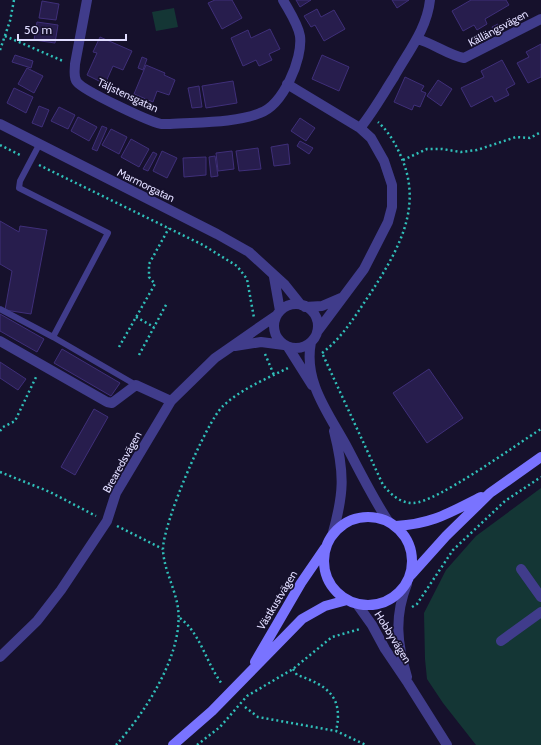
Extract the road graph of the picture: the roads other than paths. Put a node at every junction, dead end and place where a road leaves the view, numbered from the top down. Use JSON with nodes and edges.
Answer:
{"nodes":[{"id":1,"x":87,"y":0,"type":"edge"},
{"id":2,"x":283,"y":0,"type":"edge"},
{"id":3,"x":430,"y":0,"type":"edge"},
{"id":4,"x":541,"y":19,"type":"edge"},
{"id":5,"x":416,"y":39,"type":"junction"},
{"id":6,"x":287,"y":84,"type":"junction"},
{"id":7,"x":0,"y":124,"type":"edge"},
{"id":8,"x":360,"y":128,"type":"junction"},
{"id":9,"x":39,"y":145,"type":"junction"},
{"id":10,"x":274,"y":277,"type":"junction"},
{"id":11,"x":345,"y":296,"type":"junction"},
{"id":12,"x":303,"y":306,"type":"junction"},
{"id":13,"x":0,"y":309,"type":"edge"},
{"id":14,"x":278,"y":313,"type":"junction"},
{"id":15,"x":317,"y":332,"type":"junction"},
{"id":16,"x":53,"y":337,"type":"junction"},
{"id":17,"x":0,"y":341,"type":"edge"},
{"id":18,"x":311,"y":342,"type":"junction"},
{"id":19,"x":233,"y":346,"type":"junction"},
{"id":20,"x":286,"y":346,"type":"junction"},
{"id":21,"x":136,"y":385,"type":"junction"},
{"id":22,"x":316,"y":390,"type":"junction"},
{"id":23,"x":171,"y":401,"type":"junction"},
{"id":24,"x":332,"y":421,"type":"junction"},
{"id":25,"x":541,"y":457,"type":"edge"},
{"id":26,"x":490,"y":493,"type":"junction"},
{"id":27,"x":392,"y":524,"type":"junction"},
{"id":28,"x":332,"y":536,"type":"junction"},
{"id":29,"x":327,"y":546,"type":"junction"},
{"id":30,"x":521,"y":569,"type":"dead end"},
{"id":31,"x":408,"y":580,"type":"junction"},
{"id":32,"x":541,"y":597,"type":"edge"},
{"id":33,"x":346,"y":600,"type":"junction"},
{"id":34,"x":357,"y":604,"type":"junction"},
{"id":35,"x":541,"y":612,"type":"edge"},
{"id":36,"x":501,"y":641,"type":"dead end"},
{"id":37,"x":0,"y":657,"type":"edge"},
{"id":38,"x":252,"y":669,"type":"junction"},
{"id":39,"x":408,"y":683,"type":"junction"},
{"id":40,"x":173,"y":745,"type":"edge"},
{"id":41,"x":447,"y":745,"type":"edge"}],
"edges":[{"from":1,"to":6,"type":"street","name":"Täljstensgatan"},
{"from":2,"to":6,"type":"street","name":"Täljstensgatan"},
{"from":3,"to":5,"type":"street"},
{"from":4,"to":5,"type":"street","name":"Källängsvägen"},
{"from":5,"to":8,"type":"street"},
{"from":6,"to":8,"type":"street"},
{"from":7,"to":9,"type":"street","name":"Marmorgatan"},
{"from":8,"to":11,"type":"street"},
{"from":9,"to":10,"type":"street","name":"Marmorgatan"},
{"from":9,"to":16,"type":"lane"},
{"from":10,"to":12,"type":"street","name":"Marmorgatan"},
{"from":10,"to":14,"type":"street"},
{"from":11,"to":12,"type":"street"},
{"from":11,"to":15,"type":"street"},
{"from":12,"to":14,"type":"street"},
{"from":12,"to":15,"type":"street"},
{"from":13,"to":16,"type":"lane"},
{"from":14,"to":19,"type":"street","name":"Brearedsvägen"},
{"from":14,"to":20,"type":"street"},
{"from":15,"to":18,"type":"street"},
{"from":16,"to":21,"type":"lane"},
{"from":17,"to":21,"type":"street"},
{"from":18,"to":20,"type":"street"},
{"from":18,"to":22,"type":"street"},
{"from":19,"to":20,"type":"street","name":"Brearedsvägen"},
{"from":19,"to":23,"type":"street","name":"Brearedsvägen"},
{"from":20,"to":22,"type":"street"},
{"from":21,"to":23,"type":"street"},
{"from":22,"to":24,"type":"street"},
{"from":23,"to":37,"type":"street","name":"Brearedsvägen"},
{"from":24,"to":27,"type":"street"},
{"from":24,"to":28,"type":"street"},
{"from":25,"to":26,"type":"street"},
{"from":26,"to":27,"type":"street"},
{"from":26,"to":31,"type":"street"},
{"from":27,"to":28,"type":"street"},
{"from":27,"to":31,"type":"street"},
{"from":28,"to":29,"type":"street"},
{"from":29,"to":33,"type":"street"},
{"from":29,"to":38,"type":"street","name":"Västkustvägen"},
{"from":30,"to":32,"type":"street"},
{"from":31,"to":34,"type":"street"},
{"from":31,"to":39,"type":"street","name":"Hobbyvägen"},
{"from":33,"to":34,"type":"street"},
{"from":33,"to":38,"type":"street","name":"Västkustvägen"},
{"from":34,"to":39,"type":"street","name":"Hobbyvägen"},
{"from":35,"to":36,"type":"street"},
{"from":38,"to":40,"type":"street","name":"Västkustvägen"},
{"from":39,"to":41,"type":"street","name":"Hobbyvägen"}]}
